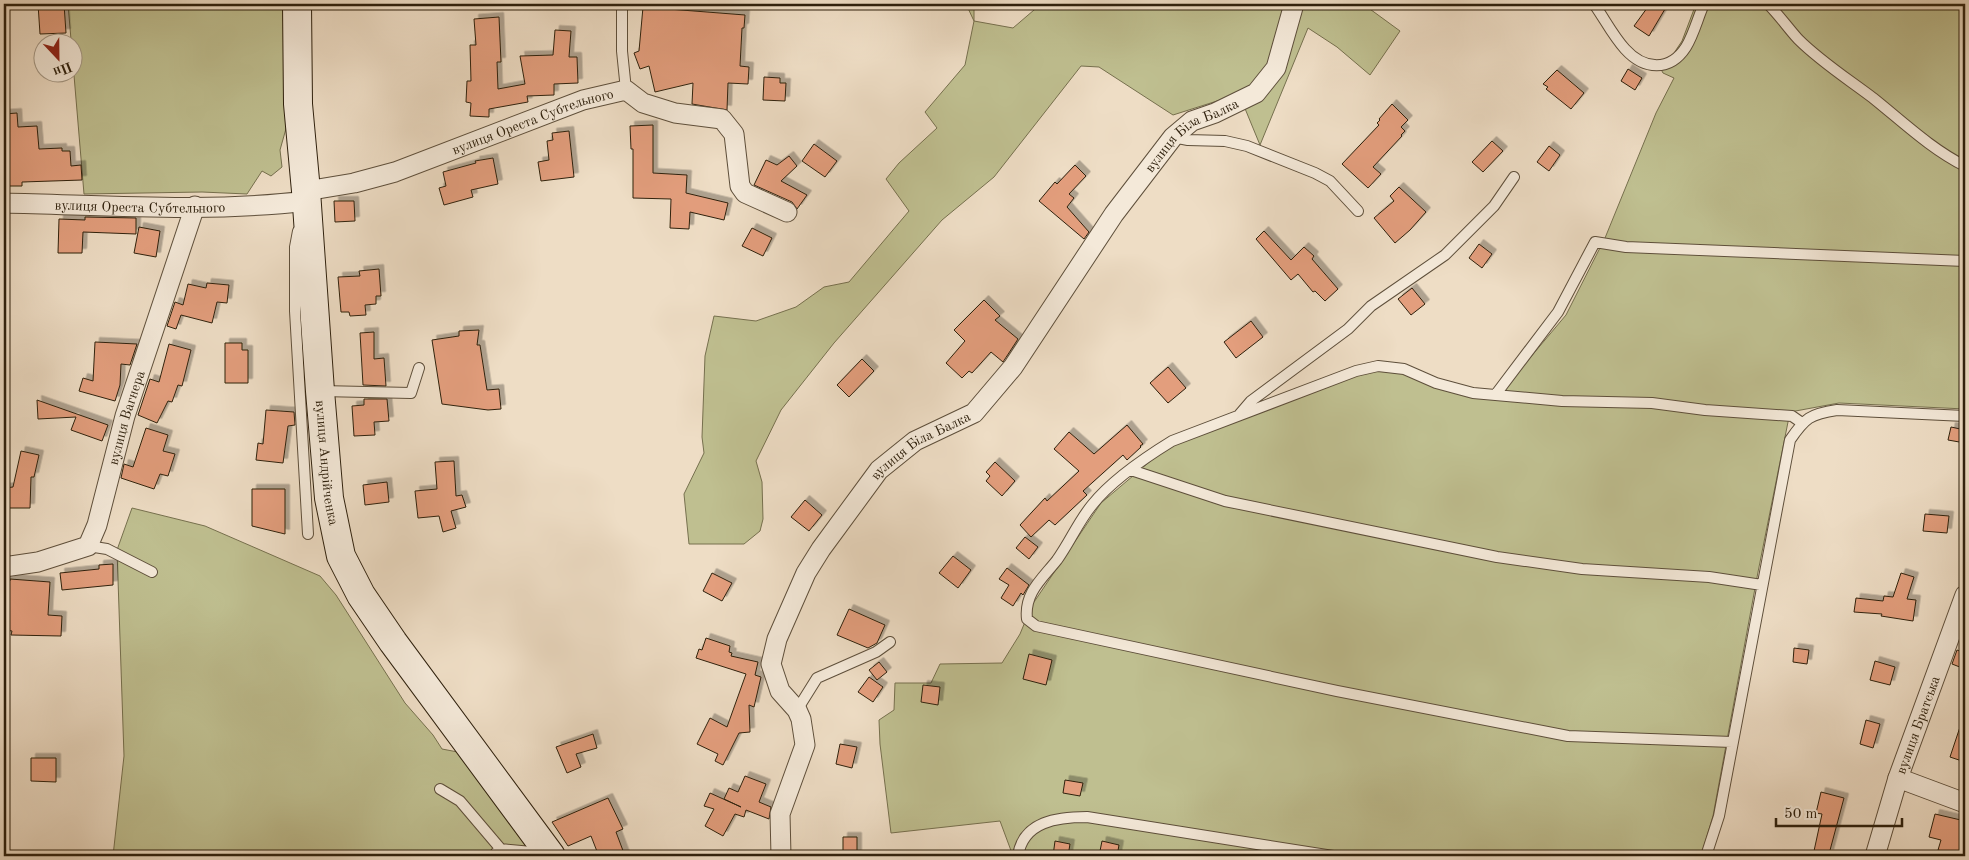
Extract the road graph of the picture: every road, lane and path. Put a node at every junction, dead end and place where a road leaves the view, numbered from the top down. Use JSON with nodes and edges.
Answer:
{"nodes":[{"id":1,"x":297,"y":4,"type":"edge"},
{"id":2,"x":622,"y":4,"type":"edge"},
{"id":3,"x":1294,"y":4,"type":"edge"},
{"id":4,"x":1594,"y":4,"type":"edge"},
{"id":5,"x":1704,"y":4,"type":"edge"},
{"id":6,"x":1768,"y":4,"type":"edge"},
{"id":7,"x":626,"y":90,"type":"junction"},
{"id":8,"x":1173,"y":137,"type":"junction"},
{"id":9,"x":1965,"y":166,"type":"edge"},
{"id":10,"x":1514,"y":177,"type":"dead end"},
{"id":11,"x":307,"y":202,"type":"junction"},
{"id":12,"x":4,"y":203,"type":"edge"},
{"id":13,"x":195,"y":206,"type":"junction"},
{"id":14,"x":1358,"y":211,"type":"dead end"},
{"id":15,"x":787,"y":212,"type":"dead end"},
{"id":16,"x":1965,"y":261,"type":"edge"},
{"id":17,"x":419,"y":368,"type":"dead end"},
{"id":18,"x":320,"y":391,"type":"junction"},
{"id":19,"x":1496,"y":394,"type":"junction"},
{"id":20,"x":1239,"y":416,"type":"junction"},
{"id":21,"x":1965,"y":416,"type":"edge"},
{"id":22,"x":1802,"y":423,"type":"junction"},
{"id":23,"x":1131,"y":470,"type":"junction"},
{"id":24,"x":308,"y":534,"type":"dead end"},
{"id":25,"x":88,"y":546,"type":"junction"},
{"id":26,"x":4,"y":567,"type":"edge"},
{"id":27,"x":152,"y":572,"type":"dead end"},
{"id":28,"x":1762,"y":585,"type":"junction"},
{"id":29,"x":1965,"y":595,"type":"edge"},
{"id":30,"x":890,"y":642,"type":"dead end"},
{"id":31,"x":798,"y":710,"type":"junction"},
{"id":32,"x":1732,"y":742,"type":"junction"},
{"id":33,"x":1898,"y":778,"type":"junction"},
{"id":34,"x":440,"y":789,"type":"dead end"},
{"id":35,"x":1965,"y":803,"type":"edge"},
{"id":36,"x":502,"y":855,"type":"edge"},
{"id":37,"x":526,"y":856,"type":"edge"},
{"id":38,"x":551,"y":856,"type":"edge"},
{"id":39,"x":780,"y":856,"type":"edge"},
{"id":40,"x":1018,"y":856,"type":"edge"},
{"id":41,"x":1333,"y":856,"type":"edge"},
{"id":42,"x":1706,"y":856,"type":"edge"},
{"id":43,"x":1875,"y":856,"type":"edge"}],
"edges":[{"from":1,"to":11,"type":"street","name":"вулиця Андрійченка"},
{"from":2,"to":7,"type":"lane"},
{"from":3,"to":8,"type":"street","name":"вулиця Біла Балка"},
{"from":4,"to":5,"type":"lane"},
{"from":6,"to":9,"type":"lane"},
{"from":7,"to":11,"type":"street","name":"вулиця Ореста Субтельного"},
{"from":7,"to":15,"type":"street","name":"вулиця Ореста Субтельного"},
{"from":8,"to":14,"type":"lane"},
{"from":8,"to":31,"type":"street","name":"вулиця Біла Балка"},
{"from":10,"to":20,"type":"lane"},
{"from":11,"to":13,"type":"street","name":"вулиця Ореста Субтельного"},
{"from":11,"to":18,"type":"street","name":"вулиця Андрійченка"},
{"from":11,"to":24,"type":"lane"},
{"from":12,"to":13,"type":"street","name":"вулиця Ореста Субтельного"},
{"from":13,"to":25,"type":"street","name":"вулиця Вагнера"},
{"from":16,"to":19,"type":"lane"},
{"from":17,"to":18,"type":"lane"},
{"from":18,"to":38,"type":"street","name":"вулиця Андрійченка"},
{"from":19,"to":20,"type":"lane"},
{"from":19,"to":22,"type":"lane"},
{"from":20,"to":23,"type":"lane"},
{"from":21,"to":22,"type":"lane"},
{"from":22,"to":28,"type":"lane"},
{"from":23,"to":28,"type":"lane"},
{"from":23,"to":32,"type":"lane"},
{"from":25,"to":26,"type":"street"},
{"from":25,"to":27,"type":"lane"},
{"from":28,"to":32,"type":"lane"},
{"from":29,"to":33,"type":"street","name":"вулиця Братська"},
{"from":30,"to":31,"type":"lane"},
{"from":31,"to":39,"type":"street","name":"вулиця Біла Балка"},
{"from":32,"to":42,"type":"lane"},
{"from":33,"to":35,"type":"street"},
{"from":33,"to":43,"type":"street","name":"вулиця Братська"},
{"from":34,"to":36,"type":"lane"},
{"from":36,"to":37,"type":"street"},
{"from":40,"to":41,"type":"lane"}]}
